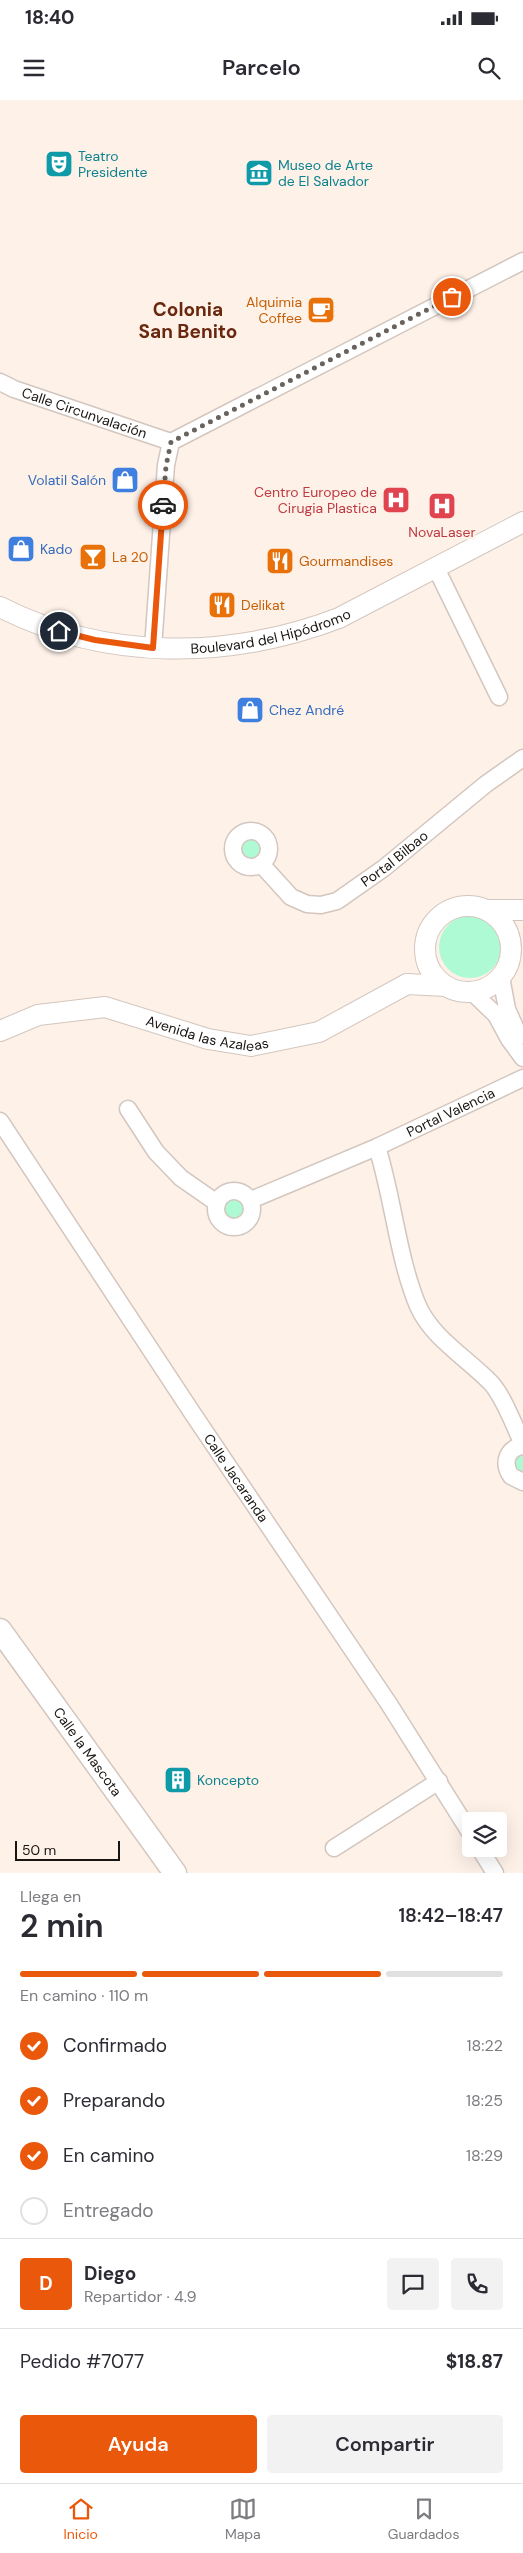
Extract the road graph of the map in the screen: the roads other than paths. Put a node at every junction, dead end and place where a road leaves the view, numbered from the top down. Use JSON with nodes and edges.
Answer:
{"nodes":[{"id":1,"x":523,"y":260,"type":"edge"},
{"id":2,"x":0,"y":382,"type":"edge"},
{"id":3,"x":171,"y":442,"type":"junction"},
{"id":4,"x":523,"y":522,"type":"edge"},
{"id":5,"x":436,"y":568,"type":"junction"},
{"id":6,"x":0,"y":607,"type":"edge"},
{"id":7,"x":153,"y":648,"type":"junction"},
{"id":8,"x":499,"y":697,"type":"dead end"},
{"id":9,"x":523,"y":758,"type":"edge"},
{"id":10,"x":261,"y":864,"type":"dead end"},
{"id":11,"x":487,"y":910,"type":"junction"},
{"id":12,"x":523,"y":910,"type":"edge"},
{"id":13,"x":523,"y":936,"type":"edge"},
{"id":14,"x":424,"y":944,"type":"junction"},
{"id":15,"x":510,"y":958,"type":"junction"},
{"id":16,"x":501,"y":976,"type":"junction"},
{"id":17,"x":406,"y":984,"type":"junction"},
{"id":18,"x":446,"y":986,"type":"junction"},
{"id":19,"x":472,"y":992,"type":"junction"},
{"id":20,"x":0,"y":1031,"type":"edge"},
{"id":21,"x":522,"y":1057,"type":"edge"},
{"id":22,"x":523,"y":1078,"type":"edge"},
{"id":23,"x":128,"y":1109,"type":"dead end"},
{"id":24,"x":0,"y":1121,"type":"edge"},
{"id":25,"x":377,"y":1147,"type":"junction"},
{"id":26,"x":251,"y":1200,"type":"junction"},
{"id":27,"x":217,"y":1203,"type":"junction"},
{"id":28,"x":523,"y":1445,"type":"edge"},
{"id":29,"x":523,"y":1482,"type":"edge"},
{"id":30,"x":0,"y":1630,"type":"edge"},
{"id":31,"x":439,"y":1781,"type":"junction"},
{"id":32,"x":462,"y":1819,"type":"edge"},
{"id":33,"x":334,"y":1848,"type":"dead end"},
{"id":34,"x":485,"y":1857,"type":"edge"},
{"id":35,"x":175,"y":1873,"type":"edge"},
{"id":36,"x":495,"y":1873,"type":"edge"}],
"edges":[{"from":1,"to":3,"type":"street"},
{"from":2,"to":3,"type":"street","name":"Calle Circunvalación"},
{"from":3,"to":7,"type":"street"},
{"from":4,"to":5,"type":"street","name":"Boulevard del Hipódromo"},
{"from":5,"to":7,"type":"street","name":"Boulevard del Hipódromo"},
{"from":5,"to":8,"type":"street"},
{"from":6,"to":7,"type":"street","name":"Boulevard del Hipódromo"},
{"from":9,"to":10,"type":"street","name":"Portal Bilbao"},
{"from":11,"to":12,"type":"street"},
{"from":11,"to":14,"type":"street"},
{"from":11,"to":15,"type":"street"},
{"from":13,"to":15,"type":"street"},
{"from":14,"to":17,"type":"street"},
{"from":14,"to":18,"type":"street"},
{"from":15,"to":16,"type":"street"},
{"from":16,"to":19,"type":"street"},
{"from":16,"to":21,"type":"street"},
{"from":17,"to":18,"type":"street"},
{"from":17,"to":20,"type":"street","name":"Avenida las Azaleas"},
{"from":18,"to":19,"type":"street"},
{"from":19,"to":21,"type":"street"},
{"from":22,"to":25,"type":"street","name":"Portal Valencia"},
{"from":23,"to":27,"type":"street"},
{"from":24,"to":31,"type":"street","name":"Calle Jacaranda"},
{"from":25,"to":26,"type":"street","name":"Portal Valencia"},
{"from":25,"to":28,"type":"street"},
{"from":26,"to":27,"type":"street"},
{"from":26,"to":27,"type":"street"},
{"from":28,"to":29,"type":"street"},
{"from":30,"to":35,"type":"main road","name":"Calle la Mascota"},
{"from":31,"to":32,"type":"street","name":"Calle Jacaranda"},
{"from":31,"to":33,"type":"street"},
{"from":34,"to":36,"type":"street"}]}
